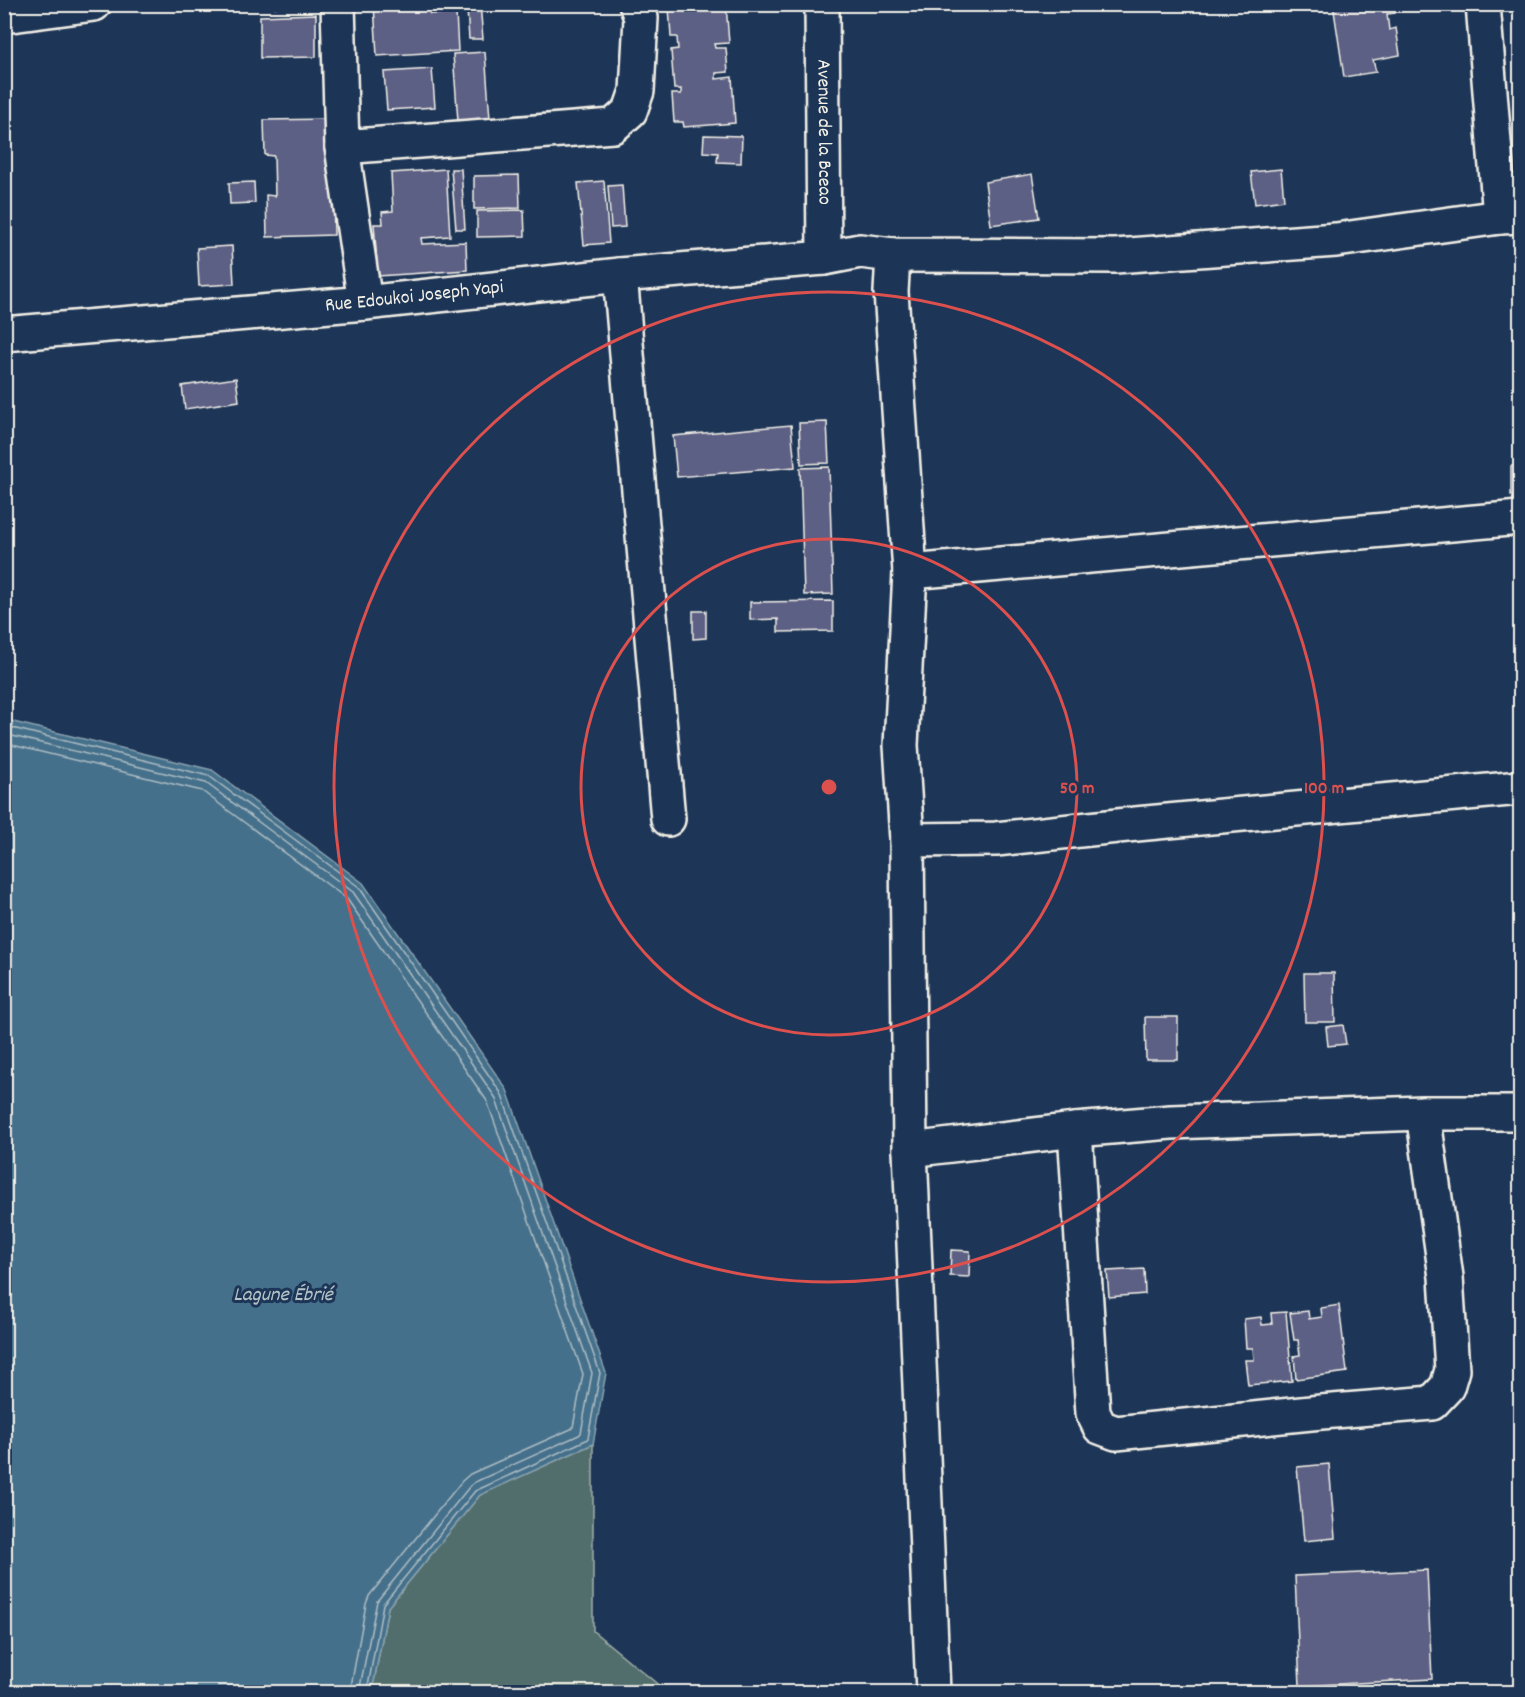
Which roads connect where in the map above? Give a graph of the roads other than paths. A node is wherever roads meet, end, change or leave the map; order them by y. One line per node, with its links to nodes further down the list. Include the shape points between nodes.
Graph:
1 (94, 4): 6 (street)
2 (338, 4): 7 (street)
3 (636, 4): 7 (street, via 641,18 637,91 630,111 613,126)
4 (822, 4): 10 (street, Avenue de la Bceao)
5 (1483, 4): 8 (street)
6 (4, 16)
7 (342, 147): 12 (street)
8 (1510, 216): 9 (street, Rue Edoukoi Joseph Yapi, via 1336,240 1115,256)
9 (893, 255): 10 (street, Rue Edoukoi Joseph Yapi, via 860,251); 15 (street, via 891,292)
10 (824, 258): 11 (street, Rue Edoukoi Joseph Yapi)
11 (620, 274): 12 (street, Rue Edoukoi Joseph Yapi); 17 (street)
12 (365, 303): 13 (street, Rue Edoukoi Joseph Yapi)
13 (4, 334)
14 (1521, 518): 15 (street)
15 (910, 572): 18 (street, via 901,745)
16 (1521, 788): 18 (street, via 996,839)
17 (668, 819)
18 (907, 840): 22 (street)
19 (1423, 1113): 20 (street); 21 (street, via 1171,1122); 21 (street, via 1446,1277 1452,1370 1447,1387 1432,1403 1116,1433 1100,1427 1093,1413)
20 (1521, 1113)
21 (1075, 1130): 22 (street)
22 (910, 1150): 23 (street)
23 (933, 1692)

